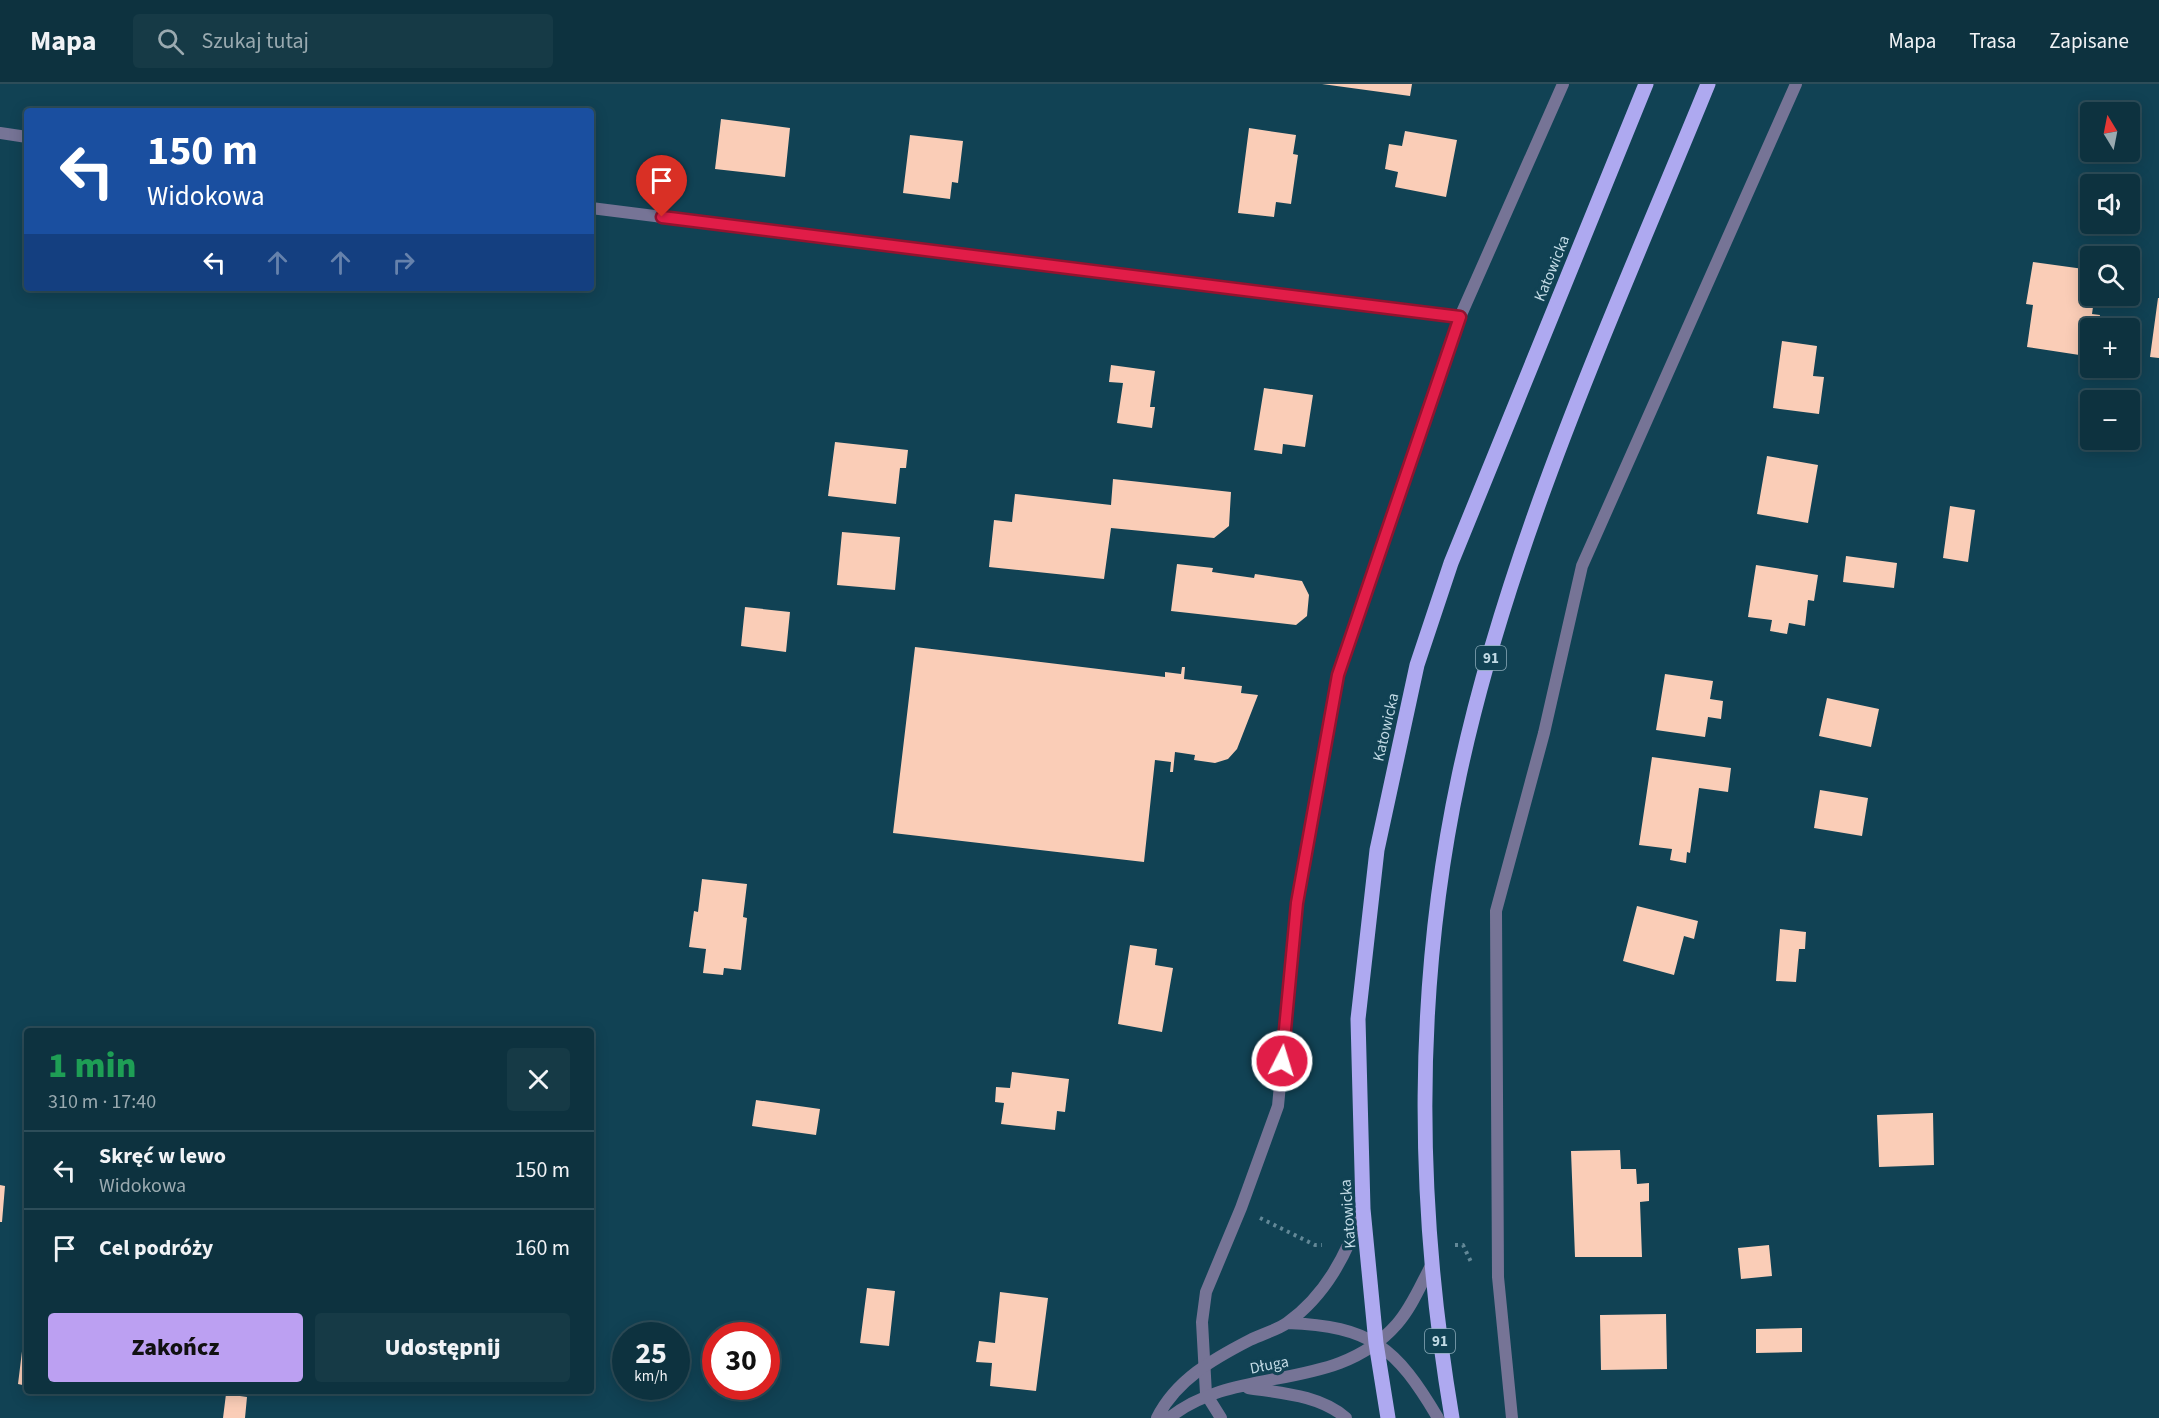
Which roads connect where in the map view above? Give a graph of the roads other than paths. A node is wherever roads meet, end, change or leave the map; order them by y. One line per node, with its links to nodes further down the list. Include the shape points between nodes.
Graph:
1 (1563, 84): 8 (street)
2 (1646, 84): 9 (main road, Katowicka, via 1451,563 1417,666 1377,850 1358,1019)
3 (1708, 84): 10 (main road, 91, via 1559,451 1516,570 1459,775 1426,997 1425,1137)
4 (1796, 84): 23 (street, via 1582,566 1544,733 1496,911 1498,1277)
5 (0, 134): 6 (street)
6 (24, 137)
7 (594, 208): 8 (street)
8 (1460, 317): 13 (street, via 1338,675 1297,903 1278,1106 1206,1292 1202,1323)
9 (1363, 1209): 11 (street, Długa, via 1350,1245 1326,1285); 12 (main road, Katowicka)
10 (1432, 1264): 12 (street, Długa, via 1398,1323); 22 (main road, 91)
11 (1287, 1323): 12 (street, Długa, via 1339,1327); 13 (street, Długa)
12 (1376, 1343): 14 (street, Długa, via 1335,1366); 20 (main road, Katowicka); 21 (street, Długa, via 1407,1369)
13 (1204, 1366): 15 (street); 16 (street, Długa, via 1182,1383 1164,1403)
14 (1241, 1386): 15 (street, Długa); 19 (street, via 1311,1399)
15 (1206, 1394): 17 (street, Długa); 18 (street)
16 (1157, 1418)
17 (1169, 1418)
18 (1221, 1418)
19 (1346, 1418)
20 (1388, 1418)
21 (1438, 1418)
22 (1452, 1418)
23 (1512, 1418)

